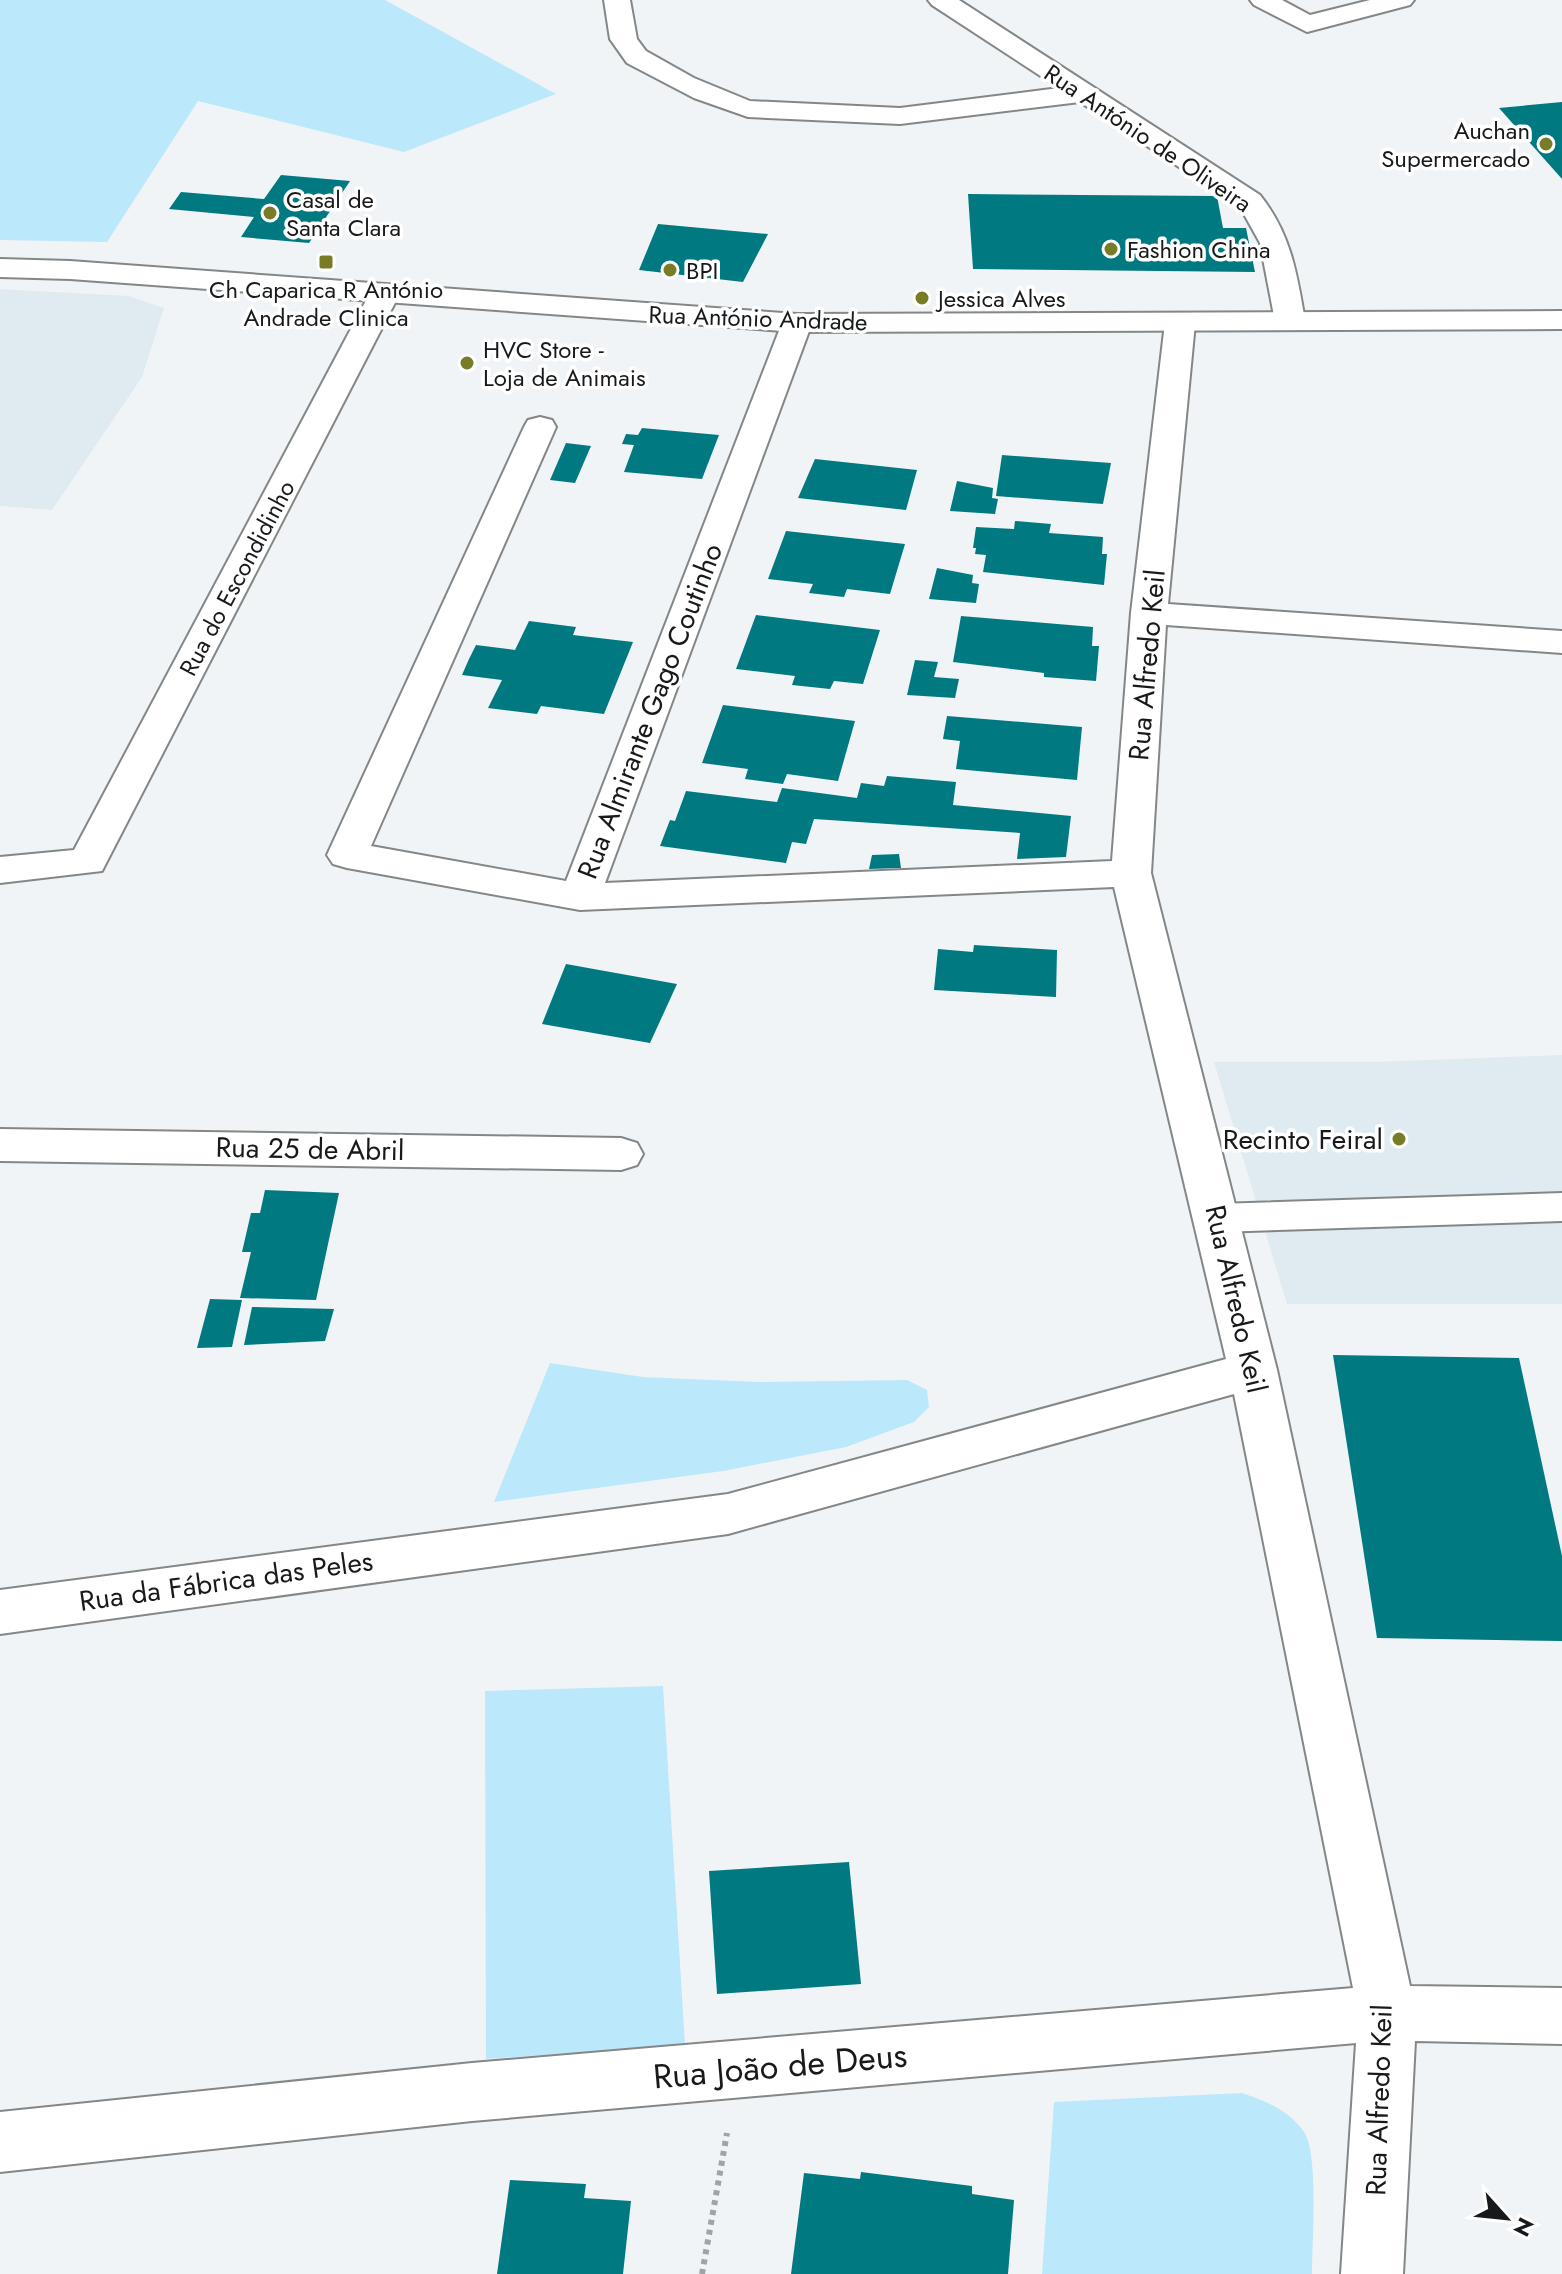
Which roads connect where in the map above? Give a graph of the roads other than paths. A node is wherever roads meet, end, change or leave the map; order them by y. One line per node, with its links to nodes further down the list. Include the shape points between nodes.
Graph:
1 (617, 0): 5 (street, via 624,40 635,56 748,109 900,116)
2 (941, 0): 5 (street, Rua António de Oliveira)
3 (1263, 0): 4 (street, via 1307,24)
4 (1401, 0)
5 (1080, 94): 11 (street, Rua António de Oliveira, via 1250,201 1275,236)
6 (0, 268): 7 (street, Rua António Andrade)
7 (385, 293): 12 (street, Rua António Andrade); 17 (street, Rua do Escondidinho, via 88,862)
8 (1562, 312): 9 (street, Rua António Andrade)
9 (1518, 319): 10 (street, Rua António Andrade); 11 (street, Rua António Andrade)
10 (1562, 320)
11 (1290, 321): 13 (street, Rua António Andrade)
12 (797, 323): 13 (street, Rua António Andrade); 19 (street, Rua Almirante Gago Coutinho)
13 (1180, 323): 15 (street, Rua Alfredo Keil)
14 (540, 427): 19 (street, via 347,855)
15 (1149, 613): 16 (street); 18 (street, Rua Alfredo Keil)
16 (1562, 642)
17 (0, 870)
18 (1131, 873): 19 (street, Rua Almirante Gago Coutinho); 23 (street, Rua Alfredo Keil)
19 (580, 897)
20 (0, 1145): 21 (street, Rua 25 de Abril)
21 (621, 1154)
22 (1562, 1207): 23 (lane)
23 (1218, 1218): 24 (street, Rua Alfredo Keil)
24 (1253, 1370): 25 (street, Rua da Fábrica das Peles, via 728,1514); 26 (street, Rua Alfredo Keil)
25 (0, 1612)
26 (1387, 2013): 27 (street, Rua João de Deus); 28 (street, Rua João de Deus, via 472,2092); 29 (street, Rua Alfredo Keil)
27 (1562, 2016)
28 (0, 2142)
29 (1372, 2274)

